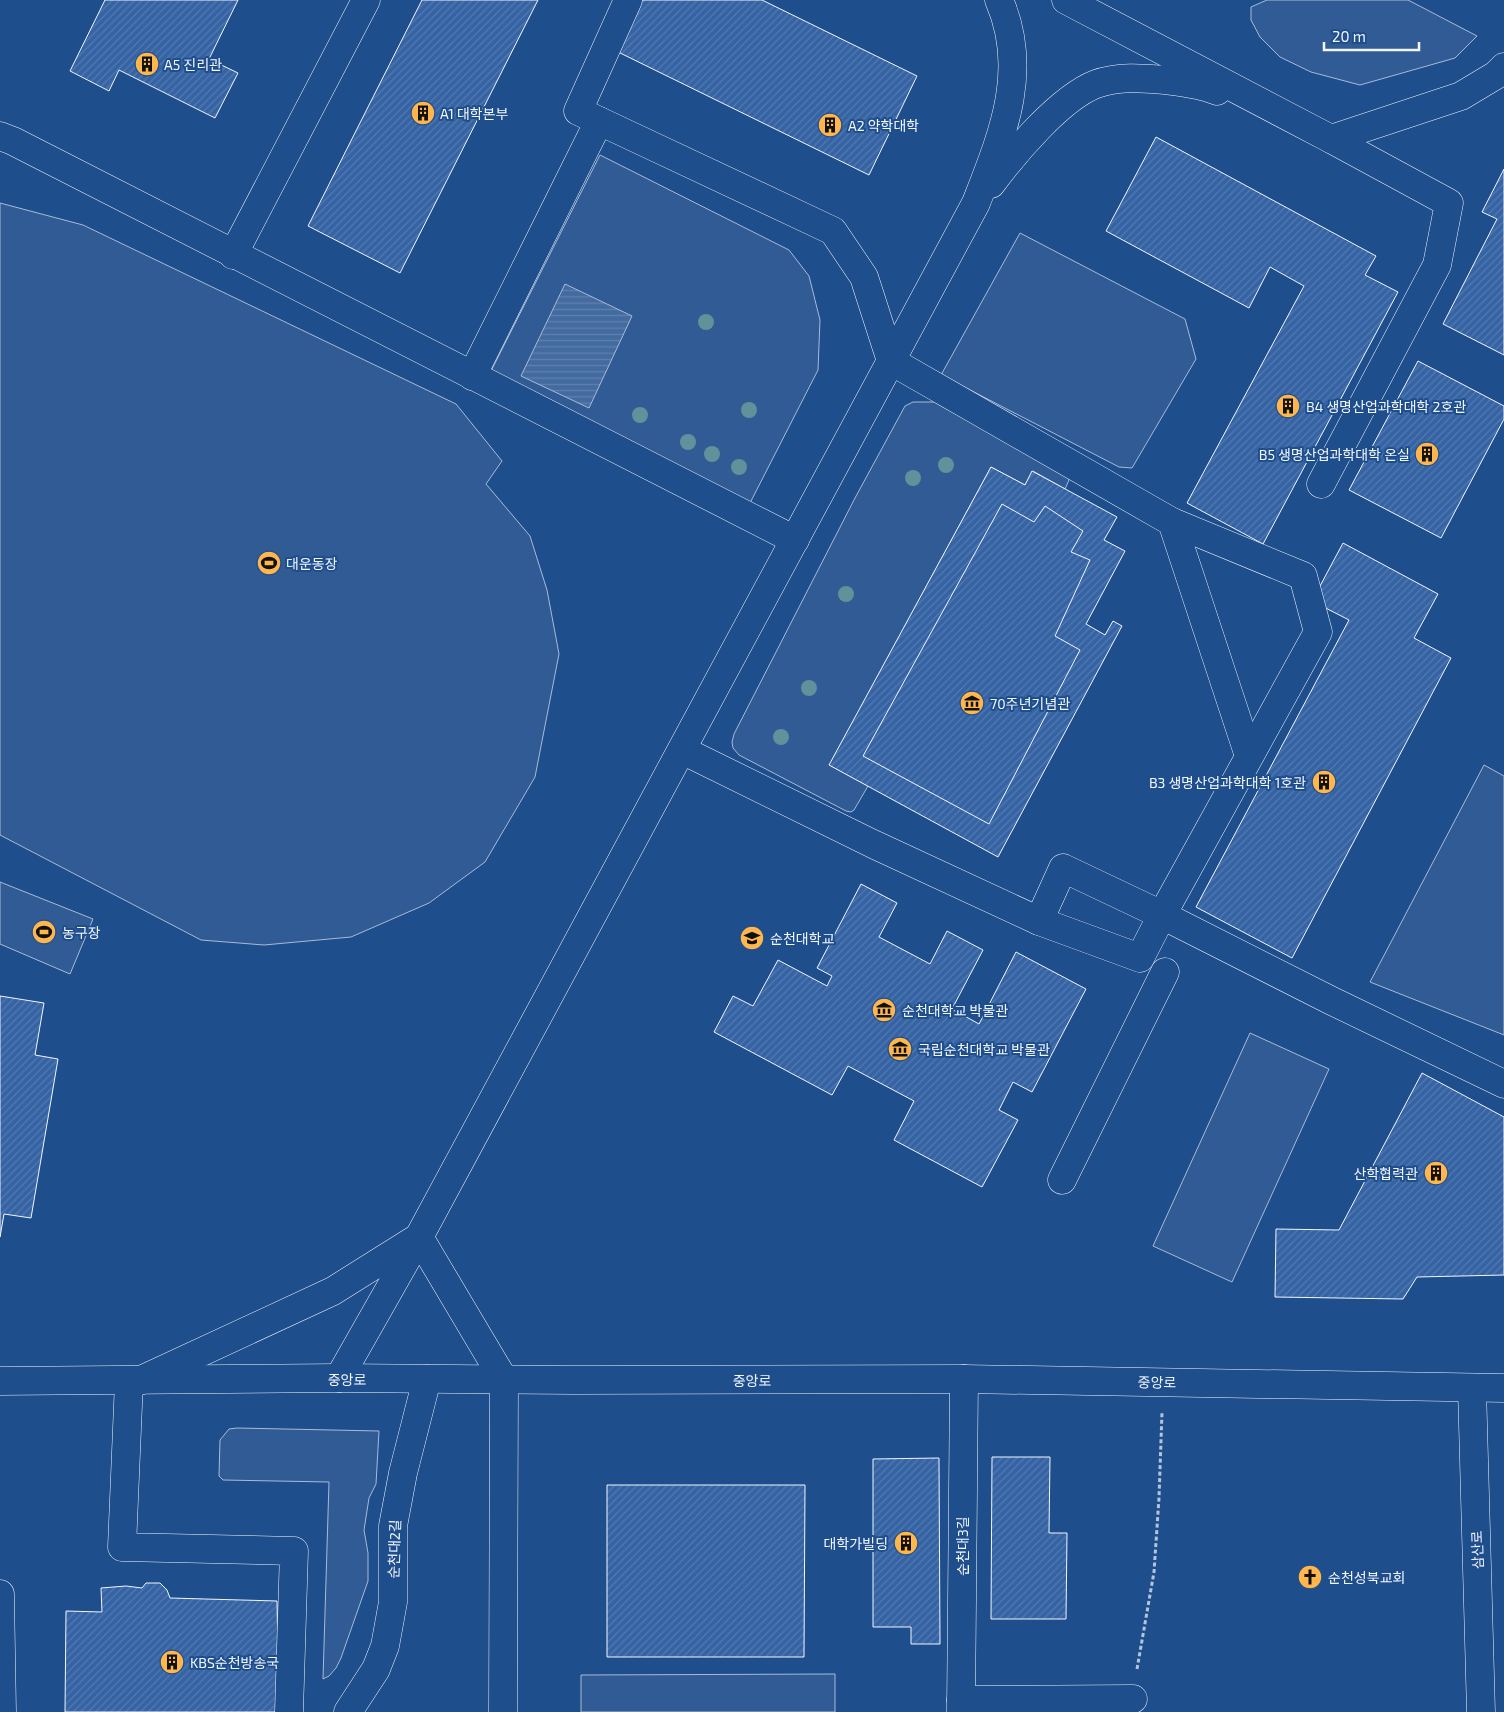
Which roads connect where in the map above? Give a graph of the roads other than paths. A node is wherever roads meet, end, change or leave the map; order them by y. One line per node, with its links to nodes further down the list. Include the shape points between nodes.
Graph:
1 (366, 0): 11 (street)
2 (628, 0): 7 (street, via 578,111)
3 (999, 0): 10 (street, via 1010,28 1014,56 1011,98)
4 (1066, 0): 6 (street)
5 (1504, 67): 9 (street, via 1461,96)
6 (1289, 118): 9 (street); 10 (street, via 1191,84 1138,78 1095,84 1062,106 1033,134)
7 (599, 121): 12 (street, via 833,231 864,277); 13 (street)
8 (0, 136): 11 (street)
9 (1331, 139): 14 (street, via 1449,203 1437,264)
10 (976, 203): 12 (street)
11 (233, 255): 13 (street)
12 (891, 361): 15 (street); 16 (street)
13 (472, 376): 16 (street)
14 (1321, 484)
15 (1172, 522): 18 (street); 18 (street, via 1303,576 1318,632)
16 (795, 540): 17 (street)
17 (682, 750): 20 (street); 24 (street)
18 (1249, 756): 19 (street)
19 (1162, 915): 20 (street, via 1140,958); 20 (street, via 1063,868); 22 (street)
20 (1039, 921)
21 (1165, 972): 23 (street)
22 (1504, 1084)
23 (1062, 1180)
24 (419, 1237): 25 (street); 28 (street); 30 (street, via 333,1291)
25 (339, 1378): 26 (street, 중앙로); 30 (street, 중앙로)
26 (427, 1379): 28 (street, 중앙로); 38 (street, 순천대2길, via 393,1526 393,1602 385,1646 376,1669)
27 (964, 1379): 28 (street, 중앙로); 31 (street, 중앙로); 36 (street, 순천대3길)
28 (504, 1380): 39 (street)
29 (0, 1381): 30 (street, 중앙로)
30 (134, 1381): 37 (street, via 122,1547 294,1551)
31 (1472, 1388): 32 (street, 중앙로); 40 (street, 삼산로)
32 (1504, 1388)
33 (0, 1594): 35 (street)
34 (1133, 1699): 36 (street)
35 (2, 1703)
36 (961, 1706)
37 (289, 1712)
38 (348, 1712)
39 (503, 1712)
40 (1481, 1712)

